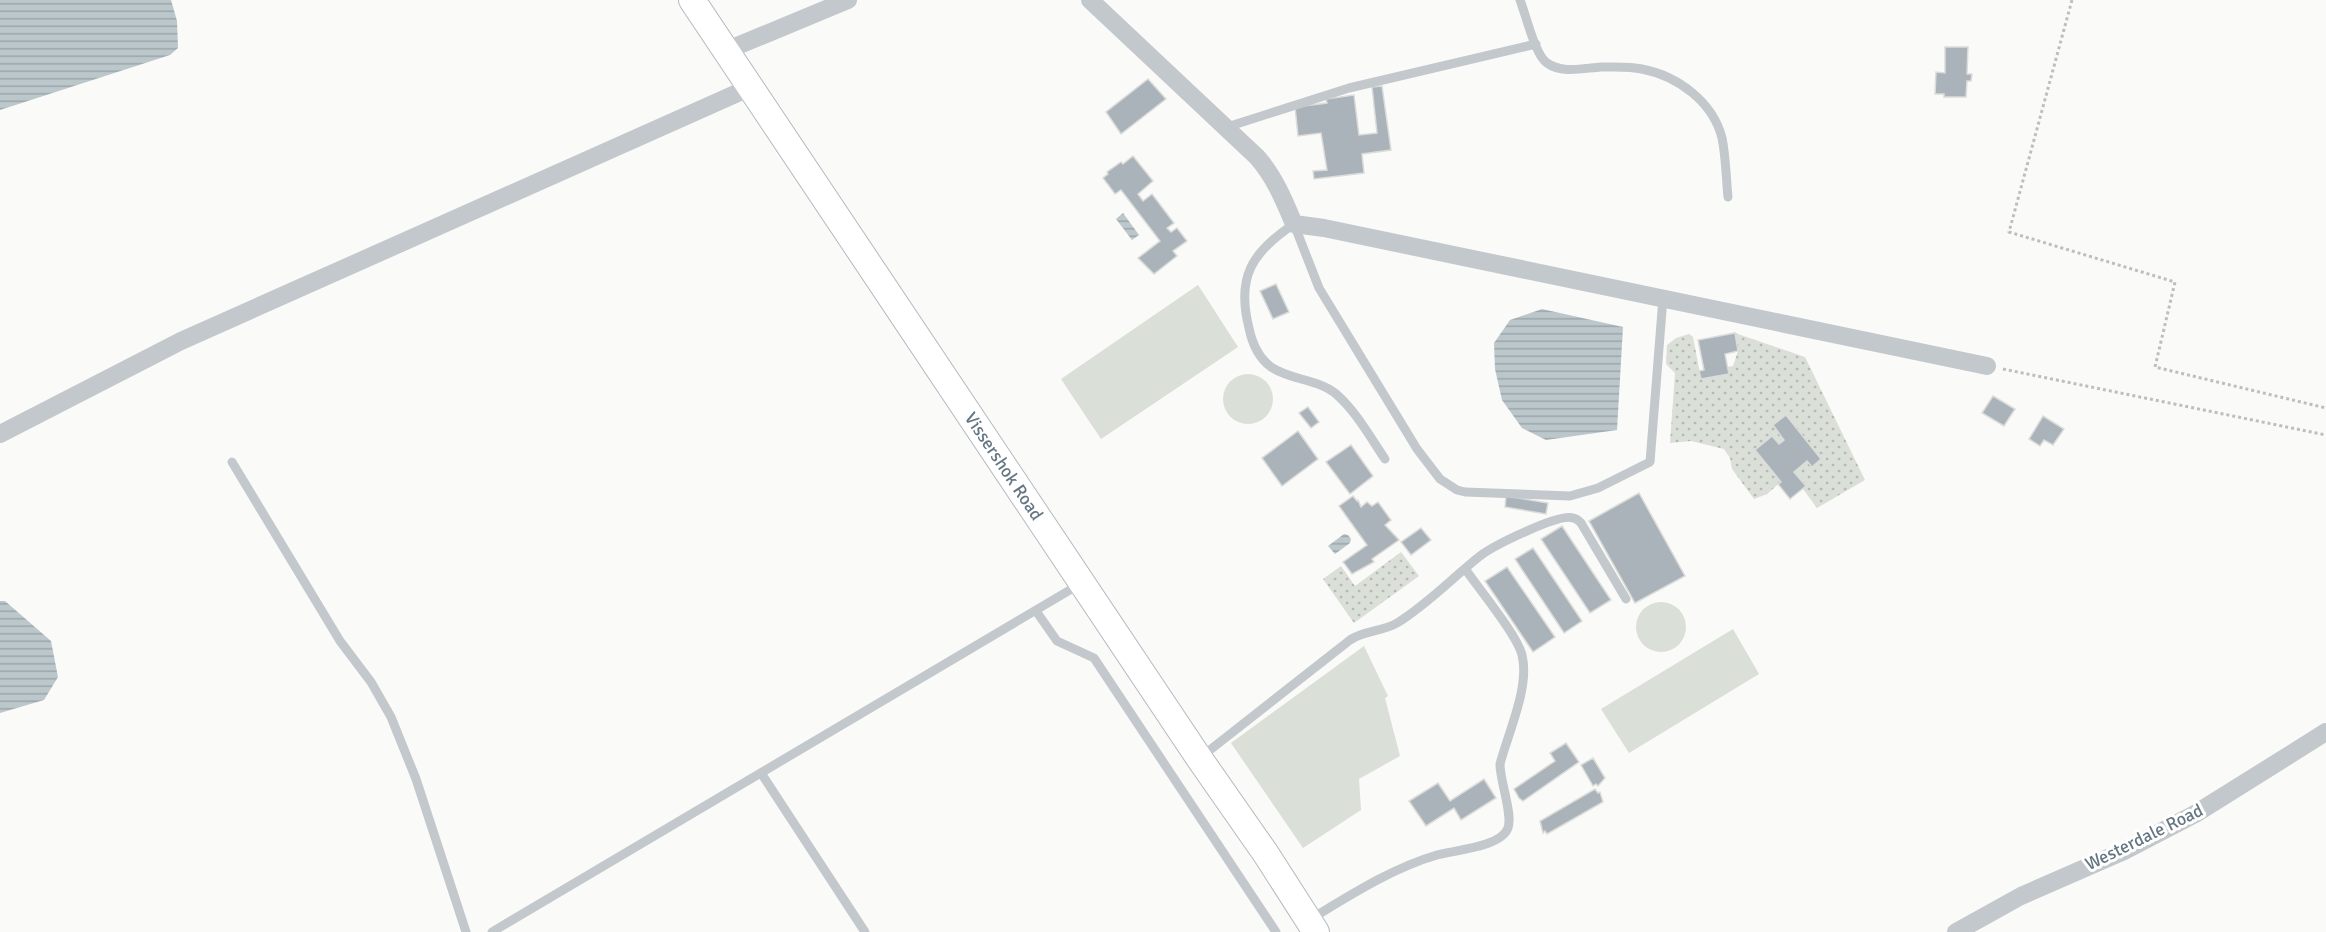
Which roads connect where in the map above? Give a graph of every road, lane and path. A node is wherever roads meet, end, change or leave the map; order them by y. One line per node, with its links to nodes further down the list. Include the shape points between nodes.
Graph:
1 (692, 0): 7 (main road, Vissershok Road)
2 (848, 0): 7 (street)
3 (1090, 0): 9 (street)
4 (1520, 0): 6 (lane)
5 (2072, 0): 14 (path, via 2009,232 2175,282 2155,367)
6 (1536, 44): 9 (lane, via 1348,88); 10 (lane, via 1542,59 1554,66 1642,68 1690,90 1715,119 1722,139)
7 (725, 51): 8 (main road, Vissershok Road)
8 (751, 87): 15 (street, via 181,341); 20 (main road, Vissershok Road)
9 (1227, 127): 11 (street, via 1268,169)
10 (1728, 197)
11 (1294, 224): 12 (street); 12 (lane, via 1319,288 1417,449 1440,478 1465,492 1570,496 1598,488 1650,462); 17 (lane, via 1263,247 1250,269 1244,304 1253,341 1271,367 1332,391 1346,404)
12 (1663, 298): 13 (street)
13 (1987, 366): 16 (path)
14 (2326, 408)
15 (0, 434)
16 (2326, 435)
17 (1385, 459)
18 (232, 462): 27 (lane, via 340,641 391,717 416,779)
19 (1466, 570): 21 (lane, via 1500,543 1558,519 1574,518 1581,523); 24 (lane, via 1398,623 1350,640); 26 (lane, via 1522,657 1522,684 1500,764 1510,819 1508,828 1491,842 1400,870)
20 (1082, 583): 22 (lane); 24 (main road, Vissershok Road)
21 (1626, 598)
22 (1036, 611): 25 (lane); 30 (lane, via 1057,641 1094,658)
23 (2326, 732): 31 (street, Westerdale Road, via 2195,814 2124,851 2021,896)
24 (1199, 758): 26 (main road, Vissershok Road)
25 (761, 773): 28 (lane); 29 (lane)
26 (1312, 926)
27 (466, 932)
28 (492, 932)
29 (865, 932)
30 (1276, 932)
31 (1956, 932)

